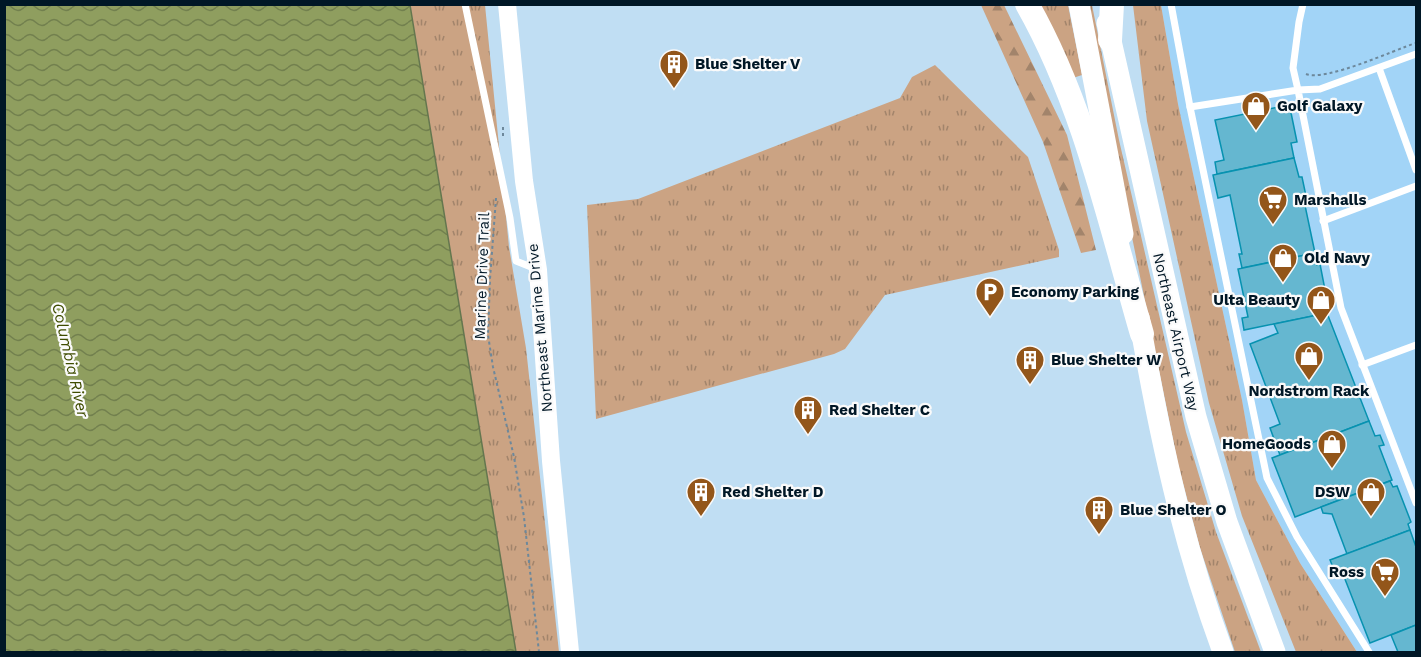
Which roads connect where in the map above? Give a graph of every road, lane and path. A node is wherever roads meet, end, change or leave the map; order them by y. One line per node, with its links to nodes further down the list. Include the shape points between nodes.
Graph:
1 (465, 4): 17 (lane)
2 (507, 4): 21 (main road, Northeast Marine Drive, via 524,181)
3 (1027, 4): 22 (highway, via 1080,123)
4 (1079, 4): 22 (main road, Northeast Airport Way)
5 (1103, 4): 9 (main road, Northeast Airport Way)
6 (1112, 4): 9 (highway)
7 (1171, 4): 15 (lane)
8 (1303, 4): 14 (lane, via 1293,68)
9 (1110, 40): 29 (main road, Northeast Airport Way, via 1196,417 1227,522)
10 (1416, 43): 13 (path, via 1333,73)
11 (1416, 54): 12 (lane)
12 (1379, 68): 14 (lane, via 1320,89); 18 (lane)
13 (1306, 74)
14 (1298, 90): 15 (lane); 20 (lane)
15 (1190, 107): 30 (lane, via 1268,478 1297,537)
16 (503, 122): 17 (path, Marine Drive Trail)
17 (500, 166): 21 (lane, via 516,261); 26 (path, Marine Drive Trail, via 488,335 524,517)
18 (1416, 170)
19 (1416, 186): 20 (lane)
20 (1323, 221): 24 (lane, via 1336,291)
21 (538, 270): 27 (main road, Northeast Marine Drive)
22 (1142, 334): 28 (main road, Northeast Airport Way, via 1175,501)
23 (1416, 345): 24 (lane)
24 (1362, 365): 25 (lane)
25 (1416, 504)
26 (539, 652)
27 (570, 652)
28 (1223, 652)
29 (1275, 652)
30 (1368, 652)

